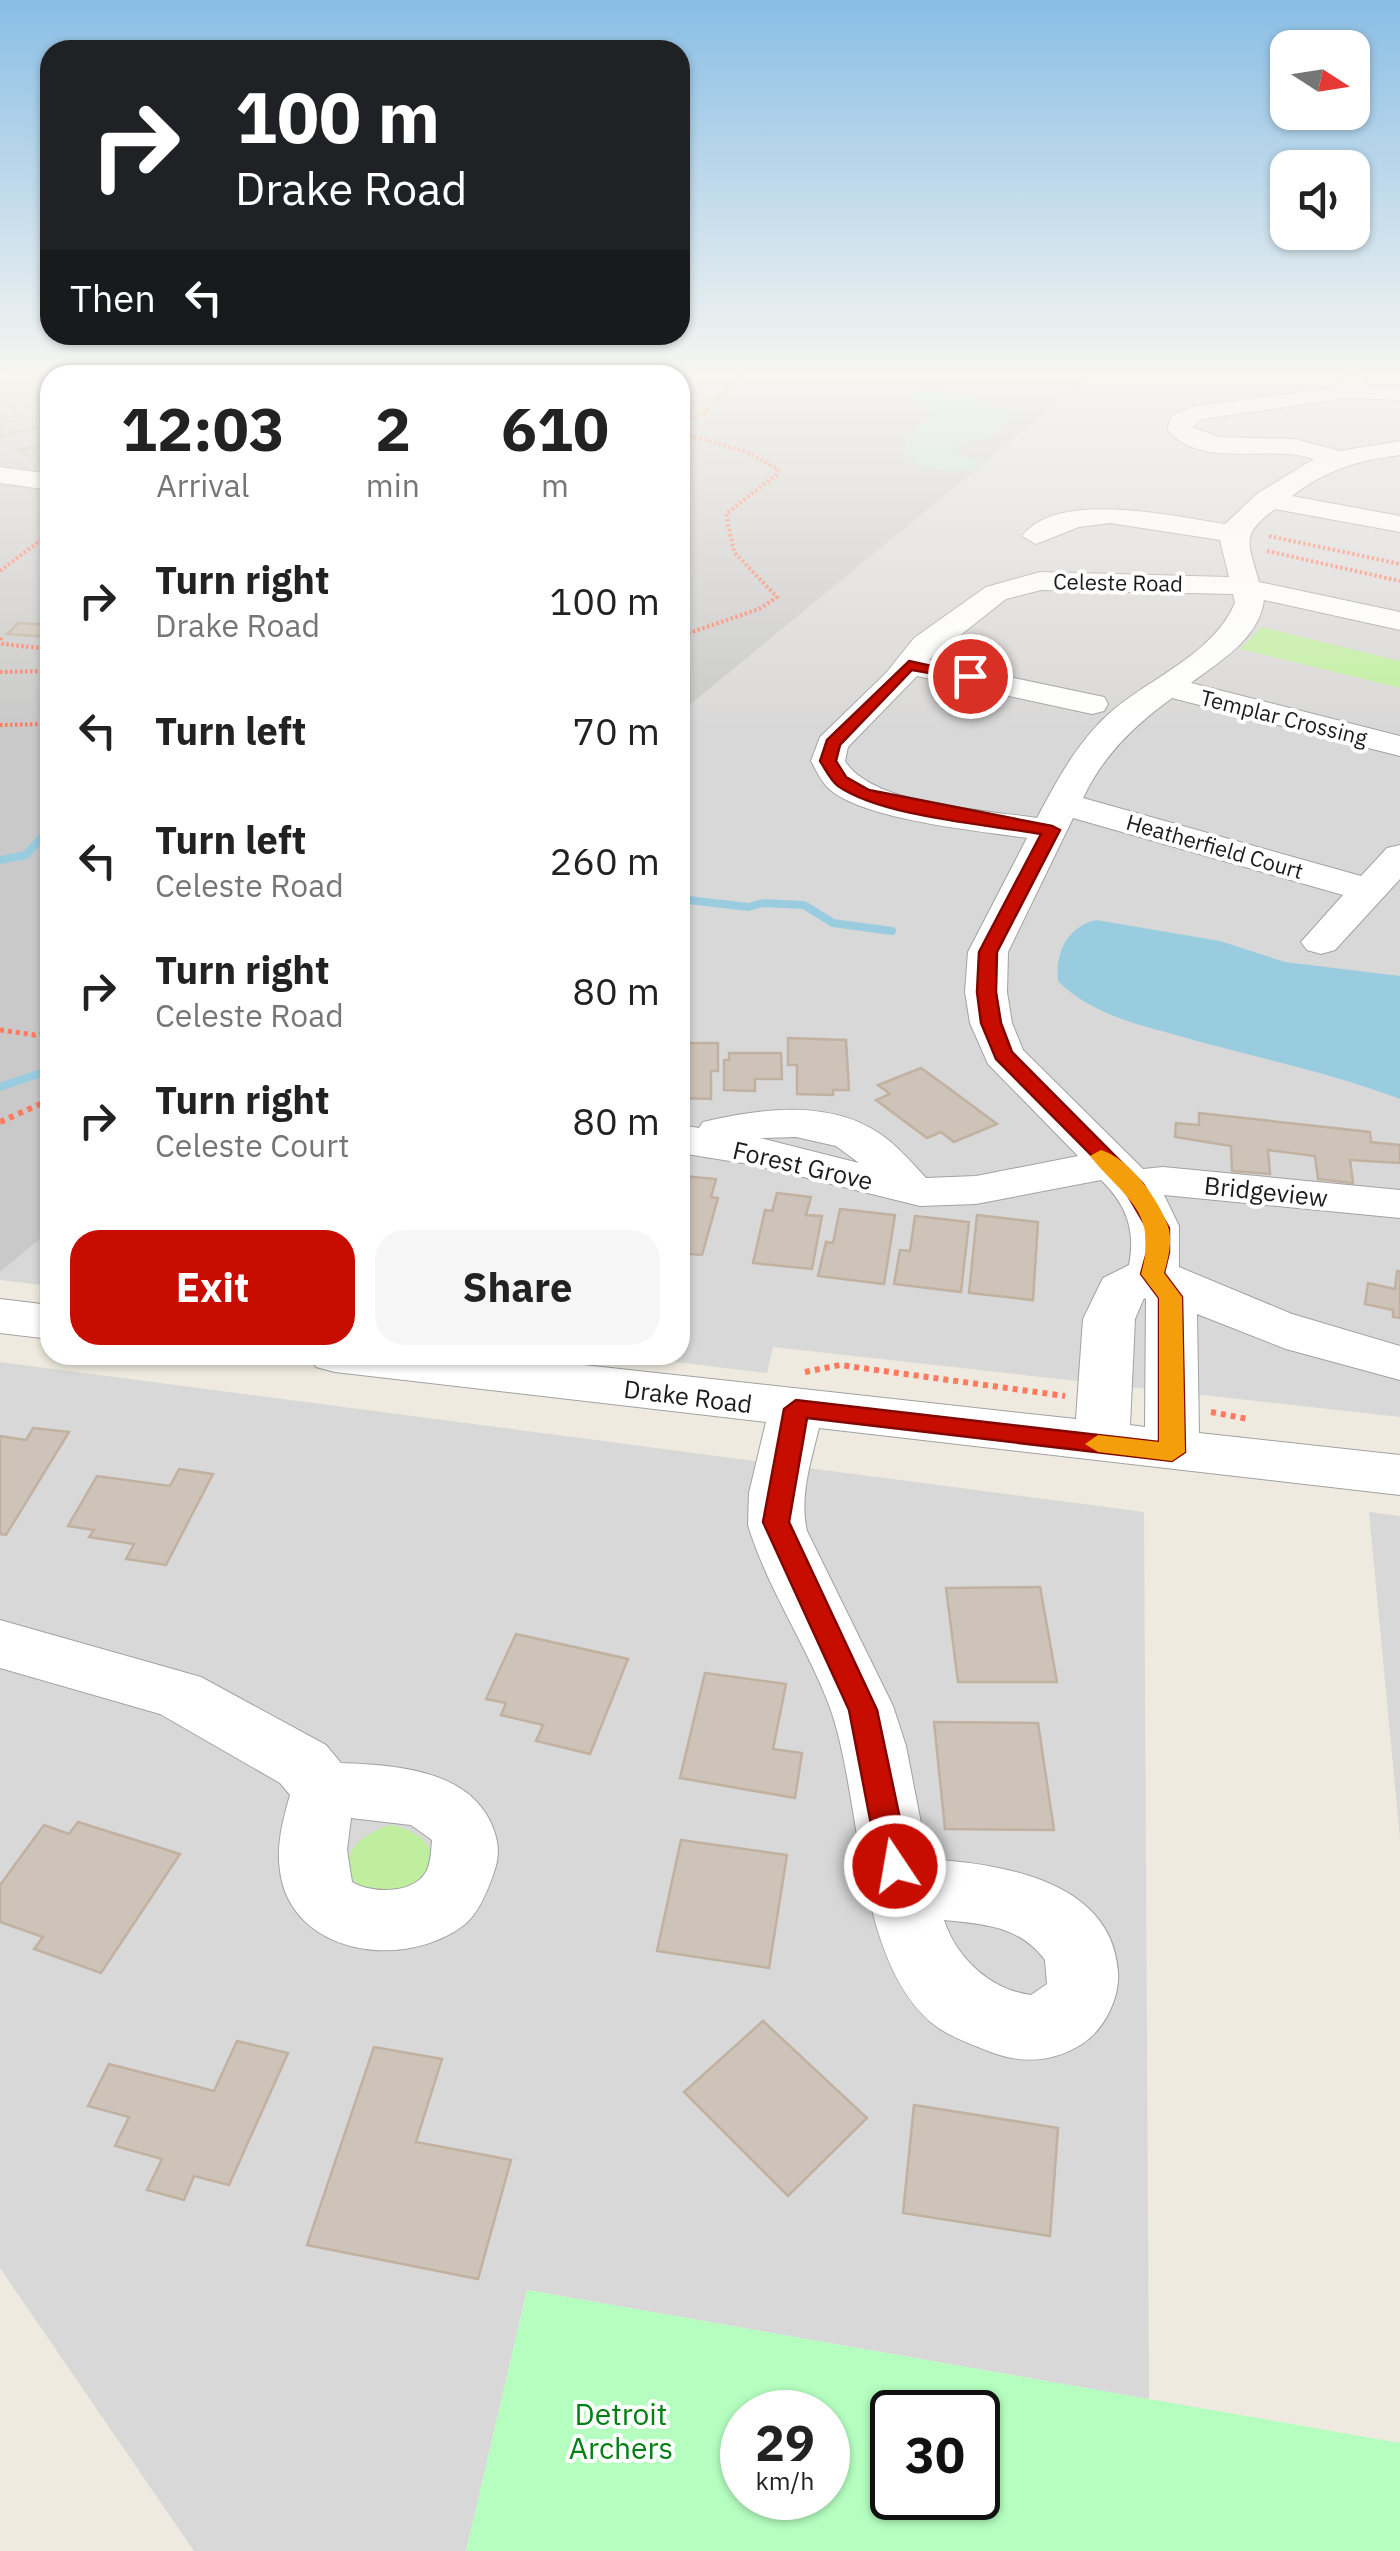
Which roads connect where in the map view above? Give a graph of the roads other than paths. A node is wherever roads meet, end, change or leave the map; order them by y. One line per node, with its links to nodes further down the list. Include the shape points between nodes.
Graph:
1 (1278, 491): 3 (street)
2 (1335, 491): 4 (street)
3 (1267, 498): 5 (street); 7 (street, via 1239,523)
4 (1322, 502)
5 (1400, 524)
6 (1036, 536): 7 (street, via 1073,520 1129,516)
7 (1250, 539): 8 (street)
8 (1246, 588): 9 (street, Celeste Road); 10 (street, Celeste Road, via 1018,584 954,621); 11 (street, via 1250,603 1228,640)
9 (1400, 621)
10 (909, 666): 12 (street); 14 (street, Celeste Road, via 832,744 828,761 840,780 898,804)
11 (1168, 687): 13 (street, Templar Crossing); 14 (street, via 1100,743)
12 (1092, 704)
13 (1400, 746)
14 (1056, 818): 16 (street, Heatherfield Court, via 1086,809); 19 (street, via 988,952 991,1023 1003,1054)
15 (1400, 856): 16 (street)
16 (1368, 890): 17 (street)
17 (1321, 942)
18 (690, 1140): 19 (street, Forest Grove, via 920,1192)
19 (1120, 1174): 20 (street, Bridgeview); 21 (street, via 1158,1228)
20 (1400, 1204)
21 (1152, 1274): 24 (street, via 1322,1345); 27 (street, via 1121,1289 1110,1320); 28 (street, via 1171,1297)
22 (0, 1316): 23 (street)
23 (40, 1321)
24 (1400, 1363)
25 (420, 1365): 26 (street, Drake Road)
26 (796, 1409): 27 (street, Drake Road); 32 (street, via 776,1522 863,1710)
27 (1102, 1444): 28 (street, Drake Road)
28 (1172, 1452): 29 (street, Drake Road)
29 (1400, 1475)
30 (0, 1644): 31 (street, via 178,1695 303,1764)
31 (324, 1790)
32 (900, 1886)

